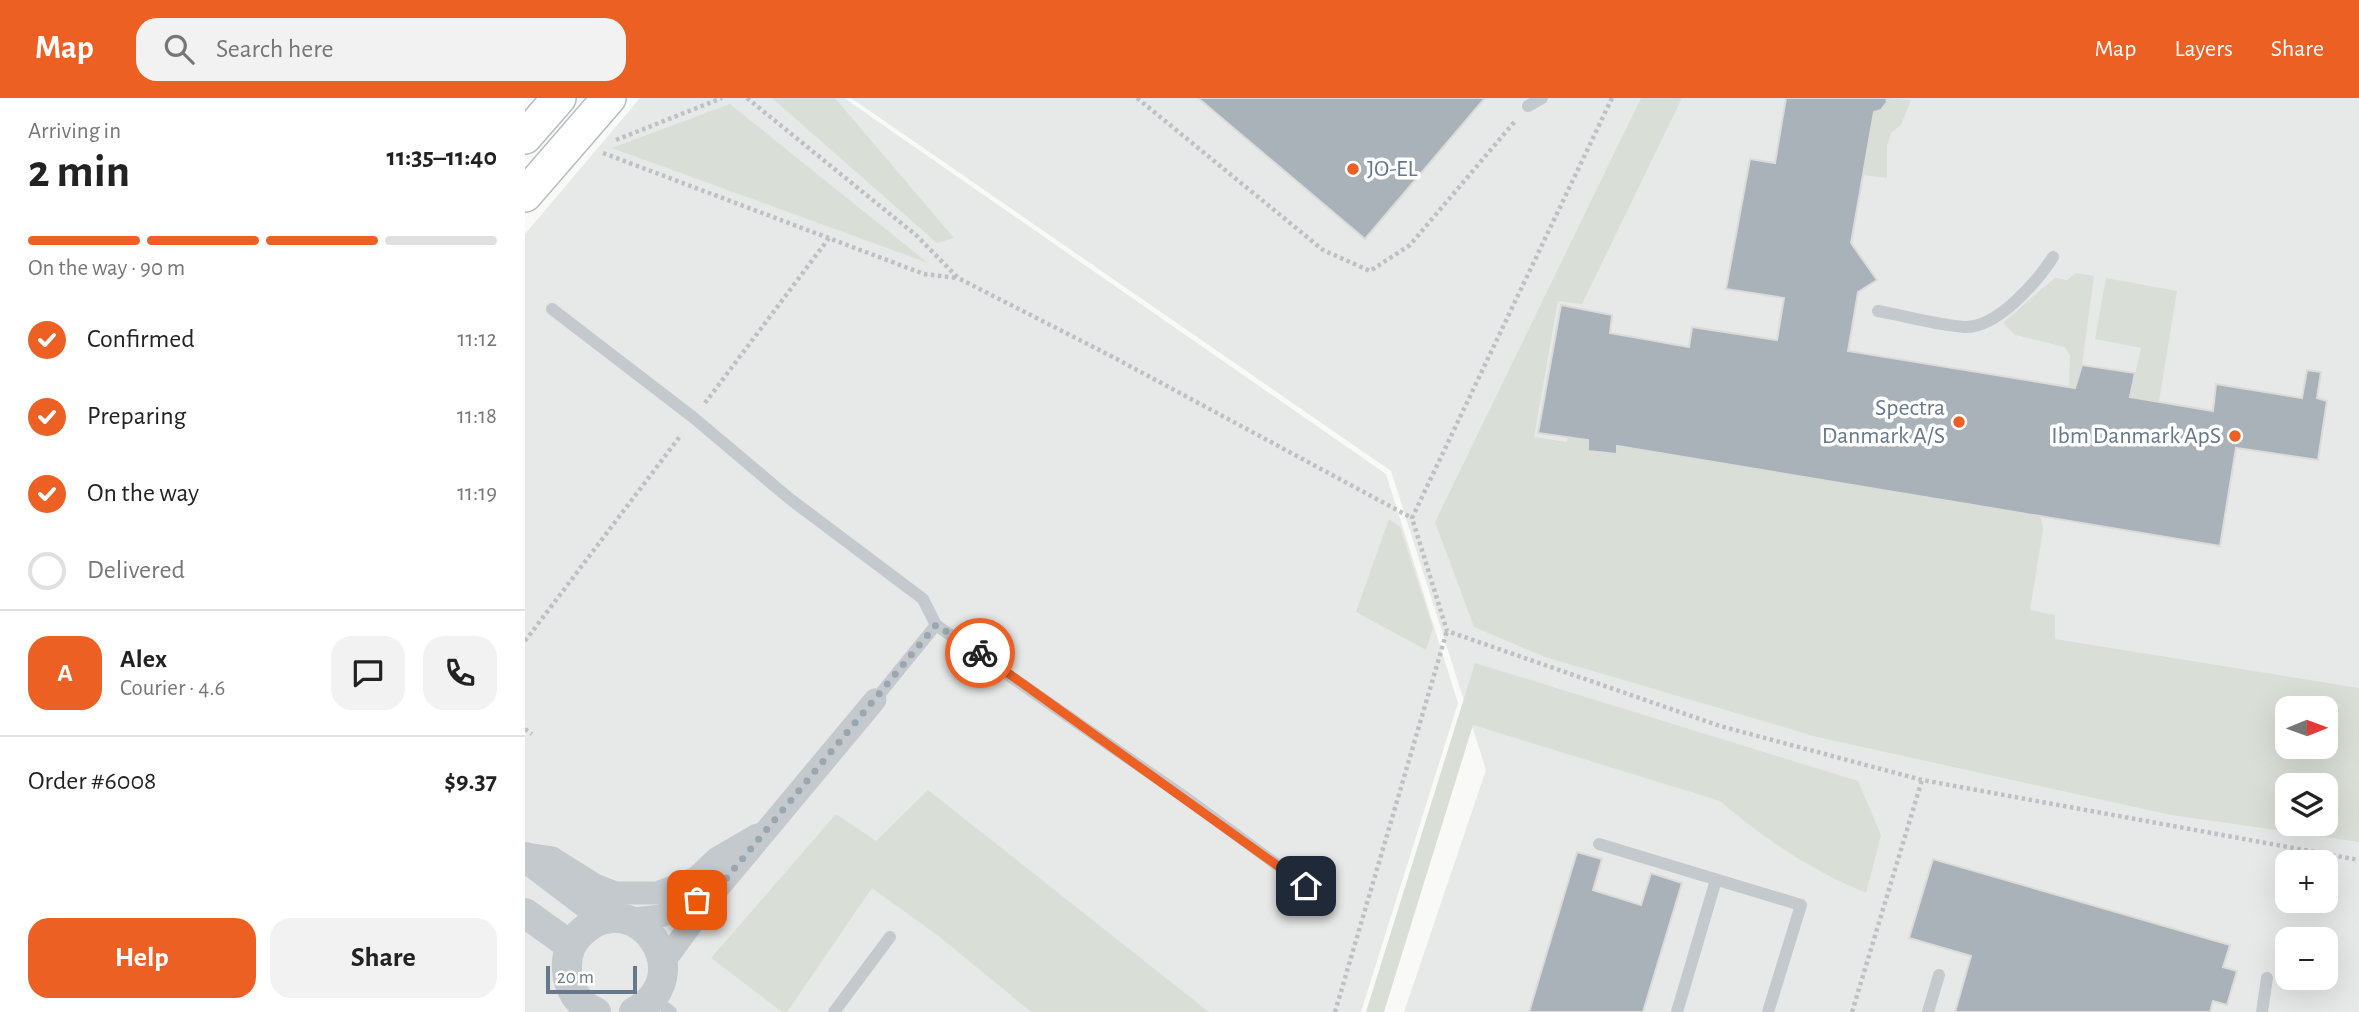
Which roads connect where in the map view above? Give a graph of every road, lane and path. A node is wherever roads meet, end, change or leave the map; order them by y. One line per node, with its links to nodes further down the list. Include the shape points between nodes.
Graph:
1 (559, 98): 9 (main road)
2 (608, 98): 12 (main road)
3 (722, 98): 10 (path)
4 (747, 98): 15 (path, via 917,236)
5 (1137, 98): 8 (path, via 1323,250 1370,271 1410,245)
6 (1542, 98): 8 (lane)
7 (1612, 98): 19 (path)
8 (1528, 106)
9 (525, 136)
10 (611, 142)
11 (605, 147): 13 (path, via 599,152)
12 (525, 195)
13 (829, 239): 15 (path, via 924,274); 18 (path)
14 (2053, 257): 17 (lane, via 2016,301 1967,327)
15 (958, 278): 19 (path)
16 (552, 309): 18 (lane)
17 (1878, 312)
18 (694, 418): 20 (lane, via 790,499 923,599); 22 (path)
19 (1412, 518): 21 (path)
20 (936, 625): 23 (lane); 32 (lane)
21 (1447, 631): 26 (path, via 1720,726); 44 (path)
22 (525, 641)
23 (875, 700): 27 (street)
24 (525, 729): 25 (path)
25 (532, 734)
26 (1923, 780): 30 (path); 47 (path)
27 (766, 831): 29 (street, via 727,851 696,878 657,893 615,893 552,858); 33 (street)
28 (1599, 844): 31 (lane)
29 (525, 856): 35 (street)
30 (2359, 860)
31 (1716, 880): 45 (lane); 46 (lane, via 1801,905)
32 (1306, 886)
33 (715, 892): 35 (street, via 661,916); 38 (street)
34 (525, 913): 37 (street)
35 (616, 919): 37 (street, via 592,924); 38 (street, via 640,925 651,935)
36 (890, 937): 43 (lane)
37 (571, 946): 42 (street, via 567,977)
38 (663, 963): 41 (street)
39 (1939, 975): 48 (lane)
40 (2267, 978): 49 (lane)
41 (652, 1007)
42 (586, 1009)
43 (834, 1012)
44 (1335, 1012)
45 (1677, 1012)
46 (1768, 1012)
47 (1851, 1012)
48 (1928, 1012)
49 (2262, 1012)

